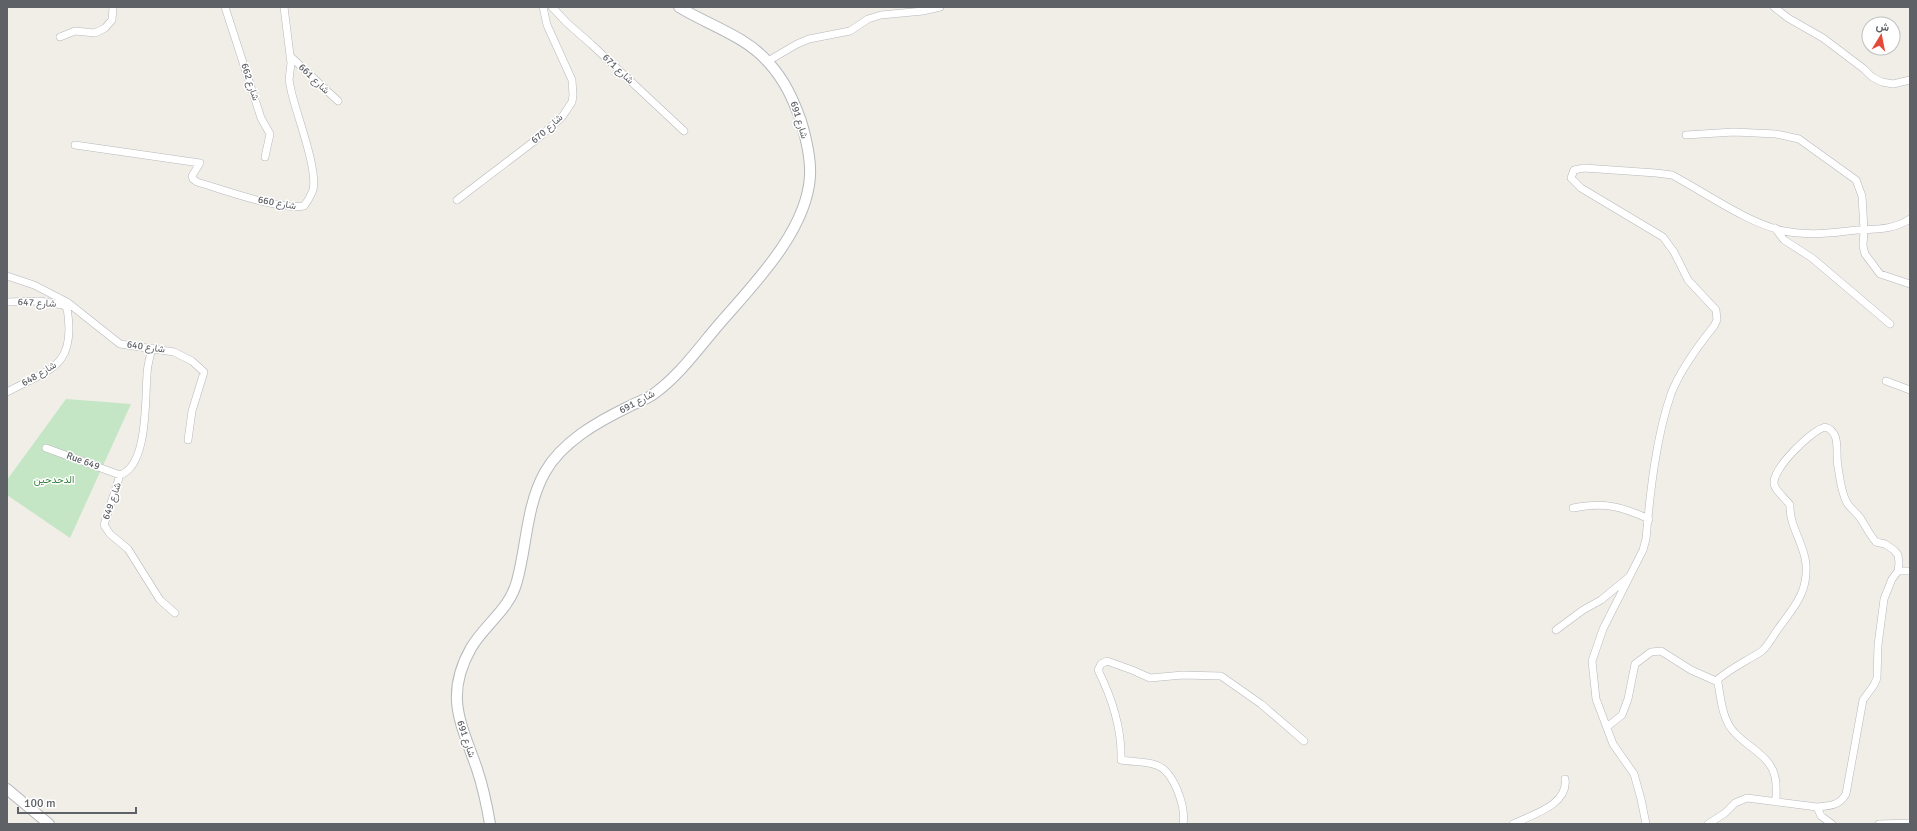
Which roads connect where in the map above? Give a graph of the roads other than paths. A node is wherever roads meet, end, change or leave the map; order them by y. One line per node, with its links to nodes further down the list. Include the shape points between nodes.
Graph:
1 (113, 7): 9 (street, via 112,20 105,28 95,33 75,31)
2 (225, 7): 17 (street, شارع 662, via 261,118 270,134)
3 (284, 7): 10 (street, شارع 660)
4 (543, 7): 18 (street, شارع 670, via 547,25 572,80 572,102 562,117)
5 (552, 7): 14 (street, شارع 671)
6 (679, 7): 11 (main road, شارع 691, via 736,37 755,49)
7 (940, 7): 11 (street, via 868,19 850,32 809,39 797,44)
8 (1774, 7): 12 (street, via 1823,38 1864,68 1872,77 1893,84)
9 (60, 37)
10 (290, 56): 13 (street, شارع 661); 16 (street, شارع 660, via 289,80 312,173 313,189 304,206 292,207 258,200 197,182 192,176 200,164)
11 (768, 62): 50 (main road, شارع 691, via 794,100 808,150 810,175 803,210 792,233 776,255 678,373 654,395 594,425 572,441 561,450 545,473 532,506 517,582 504,607 471,648 458,677 458,717 478,773)
12 (1910, 80)
13 (338, 101)
14 (684, 131)
15 (1686, 135): 21 (street, via 1734,132 1776,134 1799,140 1856,180 1862,196)
16 (75, 145)
17 (265, 157)
18 (457, 200)
19 (1910, 219): 21 (street, via 1890,228)
20 (1775, 228): 21 (street, via 1819,234); 26 (street, via 1784,240 1822,266); 35 (street, via 1672,175 1584,168 1574,170 1572,174 1571,178 1581,188 1663,237 1688,280 1716,310 1717,320 1714,326 1672,392 1656,462)
21 (1864, 230): 23 (street, via 1865,254 1880,274)
22 (7, 276): 25 (street, شارع 640, via 34,284)
23 (1910, 284)
24 (7, 302): 25 (street, شارع 647)
25 (65, 303): 27 (street, شارع 640, via 120,344); 30 (street, شارع 648, via 68,308 70,335 64,357 44,374)
26 (1890, 324)
27 (152, 348): 31 (street, شارع 640, via 182,355 204,373 192,411); 33 (street, شارع 649, via 147,368 141,444 131,468 127,473)
28 (1886, 381): 29 (street)
29 (1910, 390)
30 (7, 392)
31 (188, 440)
32 (46, 448): 33 (street, Rue 649)
33 (120, 475): 39 (street, شارع 649, via 106,516 105,528 128,549 160,600)
34 (1573, 508): 35 (street, via 1595,505 1621,507)
35 (1649, 519): 38 (street, via 1643,550)
36 (1898, 571): 37 (street); 41 (street, via 1898,555 1885,544 1876,542 1847,503 1840,482 1835,434 1829,428 1820,429 1791,453 1774,482 1776,489 1790,505 1796,534 1804,550 1806,578 1801,597 1763,650); 47 (street, via 1884,599 1877,678 1863,700 1846,794 1843,800 1834,805)
37 (1910, 571)
38 (1631, 576): 40 (street); 42 (street, via 1603,629 1592,661 1594,693)
39 (175, 612)
40 (1556, 630)
41 (1716, 681): 42 (street, via 1691,670 1661,651 1650,652 1635,664 1622,715); 46 (street, via 1724,714 1733,732 1771,767 1775,777)
42 (1607, 727): 53 (street, via 1613,744 1634,774)
43 (1304, 741): 51 (street, via 1260,704 1221,676 1183,675 1150,678 1107,661 1101,664 1098,670 1109,690 1122,743 1121,760 1156,765 1168,774 1181,797)
44 (1565, 780): 52 (street, via 1562,794 1553,804)
45 (7, 789): 49 (main road)
46 (1776, 802): 47 (street); 54 (street, via 1747,798 1735,803)
47 (1817, 807): 55 (street, via 1821,816)
48 (1910, 823): 56 (street)
49 (49, 824)
50 (490, 824)
51 (1184, 824)
52 (1513, 824)
53 (1646, 824)
54 (1708, 824)
55 (1832, 824)
56 (1879, 824)

